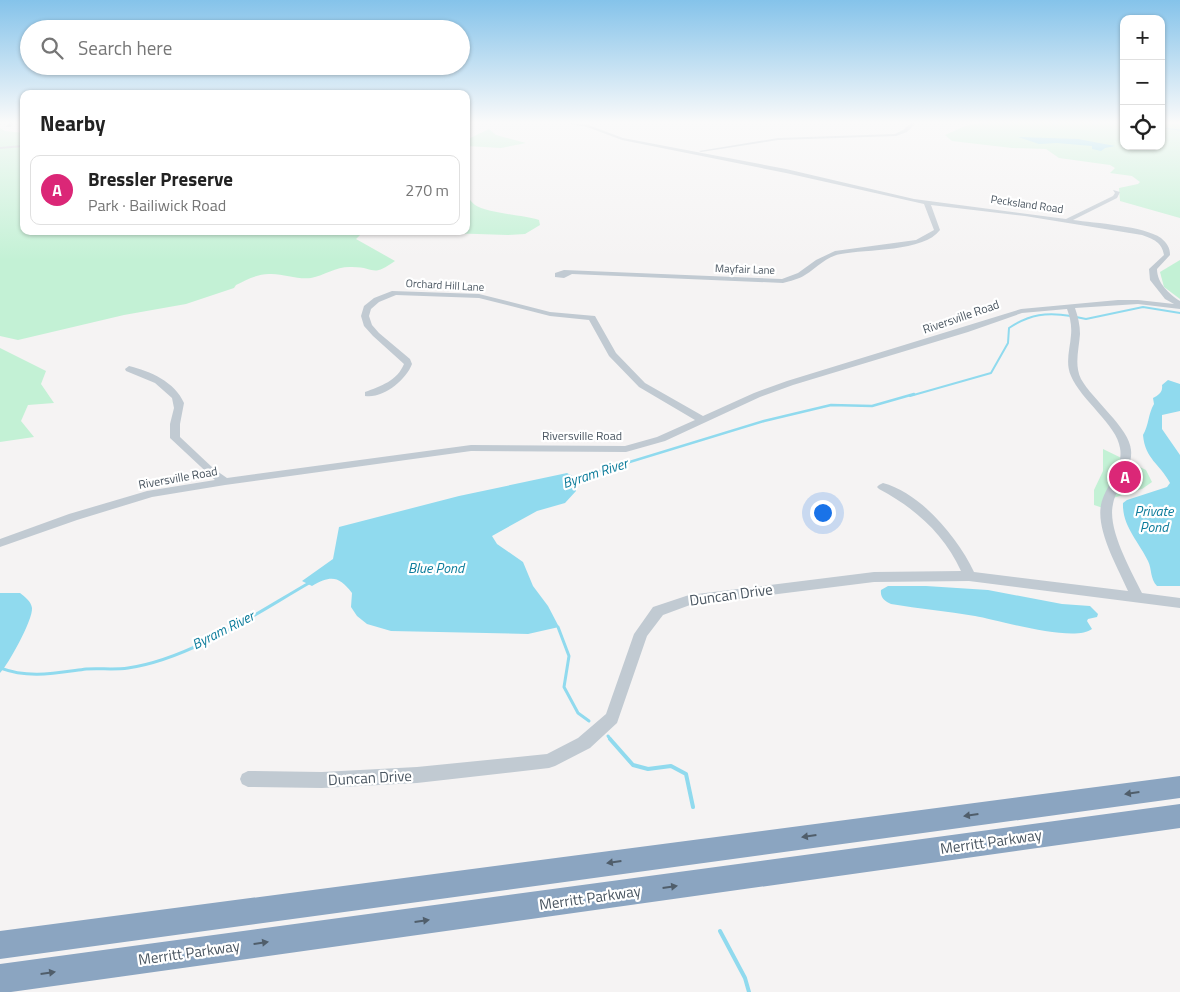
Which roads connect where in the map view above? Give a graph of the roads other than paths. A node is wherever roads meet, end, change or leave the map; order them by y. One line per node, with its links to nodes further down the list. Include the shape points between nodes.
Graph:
1 (765, 167): 3 (street, Pecksland Road)
2 (1115, 191): 4 (street, via 1118,193 1115,197)
3 (927, 203): 4 (street, Pecksland Road); 5 (street, Mayfair Lane, via 936,230 934,234 917,242 837,252 818,261 802,275 783,281)
4 (1066, 221): 6 (street, Pecksland Road, via 1137,232 1162,242 1168,255 1153,269 1152,275)
5 (569, 273)
6 (1168, 301): 7 (street, Riversville Road); 8 (street, Riversville Road, via 1128,302)
7 (1180, 306)
8 (1072, 313): 11 (street, Riversville Road, via 1029,310 1005,315 790,383); 16 (street, via 1076,337 1072,366 1076,379 1086,396 1122,436 1126,450 1106,506 1109,530)
9 (129, 368): 12 (street, via 140,370 175,394 180,410 175,438)
10 (368, 394): 11 (street, Orchard Hill Lane, via 402,377 408,364 368,328 365,312 372,303 385,296 409,293 479,296 550,314 592,318 612,354 642,385)
11 (701, 419): 12 (street, Riversville Road, via 661,439 626,449 471,448)
12 (225, 482): 14 (street, Riversville Road, via 151,494 110,505)
13 (883, 487): 15 (street, via 918,508 944,533 962,556)
14 (1, 543)
15 (969, 576): 16 (street, Duncan Drive); 18 (street, Duncan Drive, via 874,577 816,583 689,600 658,611 641,634 612,718 584,743 549,761 416,775 322,780)
16 (1137, 597): 17 (street, Duncan Drive)
17 (1180, 603)
18 (248, 779)
19 (1180, 787): 21 (highway, one-way to 21)
20 (1180, 816): 22 (highway, Merritt Parkway, one-way to 20)
21 (0, 945)
22 (0, 979)

